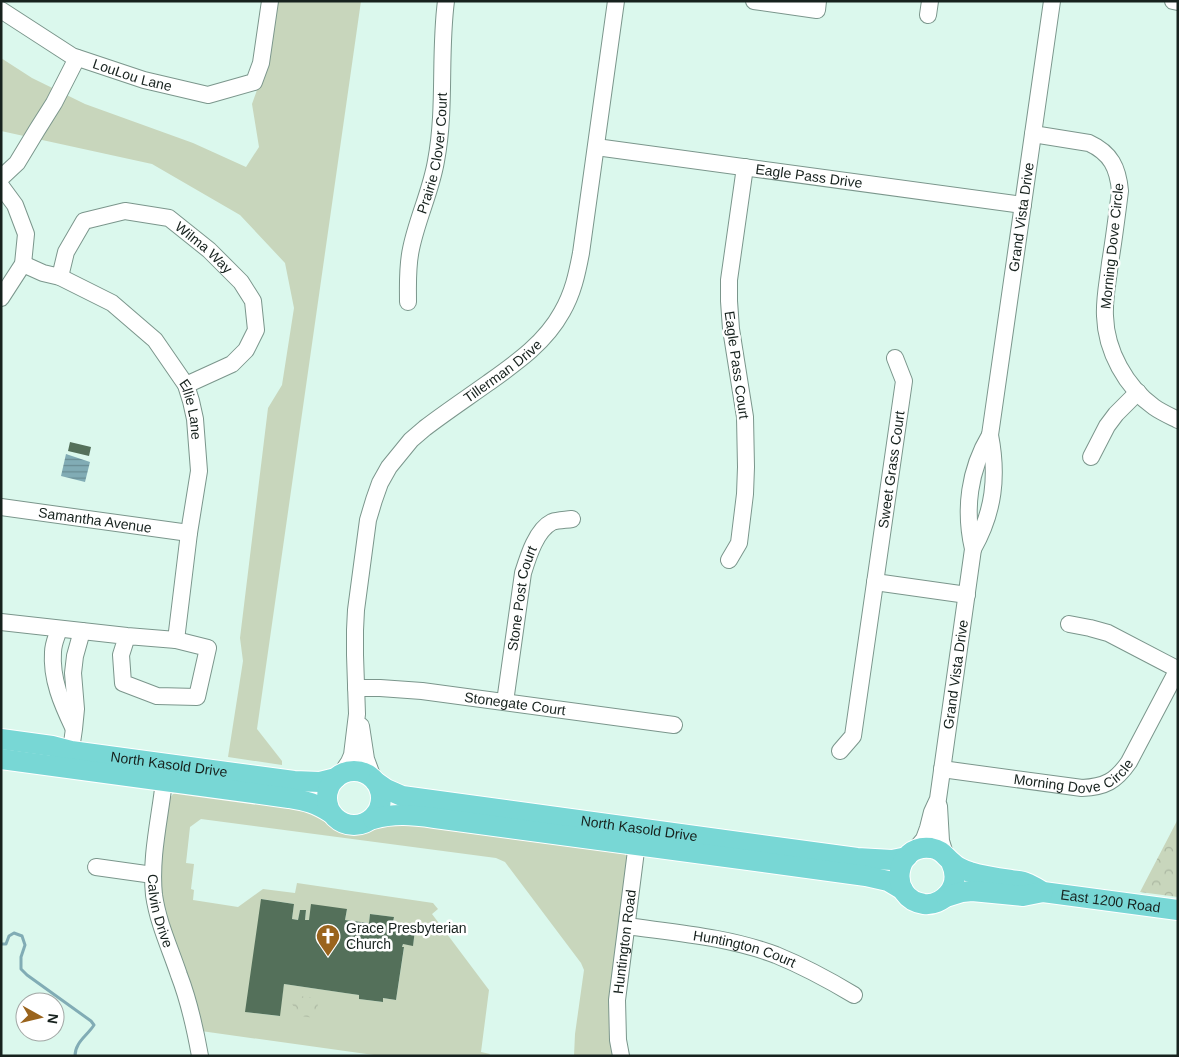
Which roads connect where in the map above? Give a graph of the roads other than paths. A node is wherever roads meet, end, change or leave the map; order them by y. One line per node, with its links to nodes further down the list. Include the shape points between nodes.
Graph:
1 (270, 1): 10 (street, LouLou Lane, via 261,63 254,82 208,96)
2 (446, 1): 20 (street, Prairie Clover Court, via 440,136 430,186 411,248 407,274)
3 (616, 1): 12 (street, Tillerman Drive)
4 (754, 1): 8 (street)
5 (1052, 1): 11 (street, Grand Vista Drive)
6 (1174, 1): 7 (street)
7 (1178, 2)
8 (818, 6)
9 (1, 10): 10 (street, LouLou Lane)
10 (77, 58): 14 (street, via 54,104 17,163)
11 (1033, 134): 16 (street, Grand Vista Drive); 23 (street, Morning Dove Circle, via 1089,143 1107,154 1114,164 1120,191 1104,316 1117,364)
12 (596, 147): 13 (street, Eagle Pass Drive); 41 (street, Tillerman Drive, via 577,275 562,313 523,358 411,440 380,483 368,520 356,610)
13 (745, 167): 16 (street, Eagle Pass Drive); 31 (street, Eagle Pass Court, via 729,301 730,329 745,417 746,476 739,543)
14 (1, 178)
15 (1, 186): 17 (street, via 15,205 26,234)
16 (1023, 205): 25 (street, Grand Vista Drive)
17 (23, 264): 18 (street, Ellie Lane); 19 (street)
18 (60, 277): 22 (street, Ellie Lane, via 112,303 156,340); 22 (street, Wilma Way, via 66,252 84,221 125,211 168,218 209,250 241,282 252,302 256,330 246,350 232,364)
19 (1, 298)
20 (408, 302)
21 (895, 358): 32 (street, Sweet Grass Court, via 904,381)
22 (186, 385): 29 (street, Ellie Lane, via 195,420 199,470)
23 (1138, 392): 24 (street, Morning Dove Circle, via 1154,407); 26 (street, via 1116,414)
24 (1178, 420)
25 (990, 435): 30 (street, Grand Vista Drive, via 994,493); 30 (street, Grand Vista Drive, via 970,489)
26 (1091, 457)
27 (1, 507): 29 (street, Samantha Avenue)
28 (572, 519): 42 (street, Stone Post Court, via 553,522 544,529 528,556)
29 (189, 533): 39 (street, Ellie Lane)
30 (973, 549): 33 (street, Grand Vista Drive)
31 (729, 560)
32 (875, 582): 33 (street); 47 (street, Sweet Grass Court, via 853,736)
33 (967, 595): 51 (street, Grand Vista Drive)
34 (1, 622): 36 (street)
35 (1069, 624): 40 (street, via 1108,633)
36 (59, 629): 37 (street); 45 (street, via 53,651 54,674 62,705)
37 (82, 631): 38 (street); 45 (street, via 73,673)
38 (127, 636): 39 (street); 39 (street, via 121,655 123,683 157,696 196,697 208,648)
39 (176, 640)
40 (1178, 669): 51 (street, Morning Dove Circle, via 1123,772 1105,784 1082,788)
41 (356, 688): 42 (street, Stonegate Court, via 400,689); 43 (street, Tillerman Drive)
42 (505, 702): 44 (street, Stonegate Court)
43 (357, 714): 52 (street, Tillerman Drive, via 352,755); 53 (street, Tillerman Drive, via 366,758)
44 (674, 725)
45 (74, 729): 49 (street)
46 (1, 739): 49 (main road, North Kasold Drive, via 52,746)
47 (840, 751)
48 (1, 759): 49 (main road, North Kasold Drive)
49 (70, 760): 50 (main road, North Kasold Drive); 54 (main road, North Kasold Drive)
50 (157, 763): 52 (main road, North Kasold Drive, via 294,781 320,782); 54 (street, Calvin Drive)
51 (942, 769): 55 (street, Grand Vista Drive)
52 (339, 776): 53 (main road, via 358,771); 56 (main road, via 327,794)
53 (375, 780): 57 (main road, via 382,801); 58 (main road, North Kasold Drive, via 402,796)
54 (164, 781): 56 (main road, North Kasold Drive, via 307,801); 62 (street, Calvin Drive)
55 (938, 799): 59 (street, Grand Vista Drive, via 924,839); 60 (street, Grand Vista Drive, via 941,841)
56 (331, 813): 57 (main road, via 338,821 352,826)
57 (373, 819): 58 (main road, North Kasold Drive, via 389,815 419,816)
58 (638, 836): 59 (main road, North Kasold Drive, via 857,858 892,860); 63 (main road, North Kasold Drive, via 880,878); 67 (street, Huntington Road)
59 (910, 854): 60 (main road, via 930,848); 63 (main road, via 899,873)
60 (948, 858): 64 (main road, East 1200 Road, via 968,871 1025,882); 65 (main road, via 955,877)
61 (96, 867): 62 (street)
62 (153, 875): 69 (street, Calvin Drive, via 158,914 188,1000)
63 (903, 890): 65 (main road, via 922,904)
64 (1043, 892): 65 (main road, East 1200 Road, via 1023,896 967,891); 66 (main road, East 1200 Road)
65 (946, 897)
66 (1178, 910)
67 (627, 926): 68 (street, Huntington Court, via 743,945 812,971); 70 (street, Huntington Road, via 617,1000)
68 (854, 995)
69 (200, 1056)
70 (620, 1056)

